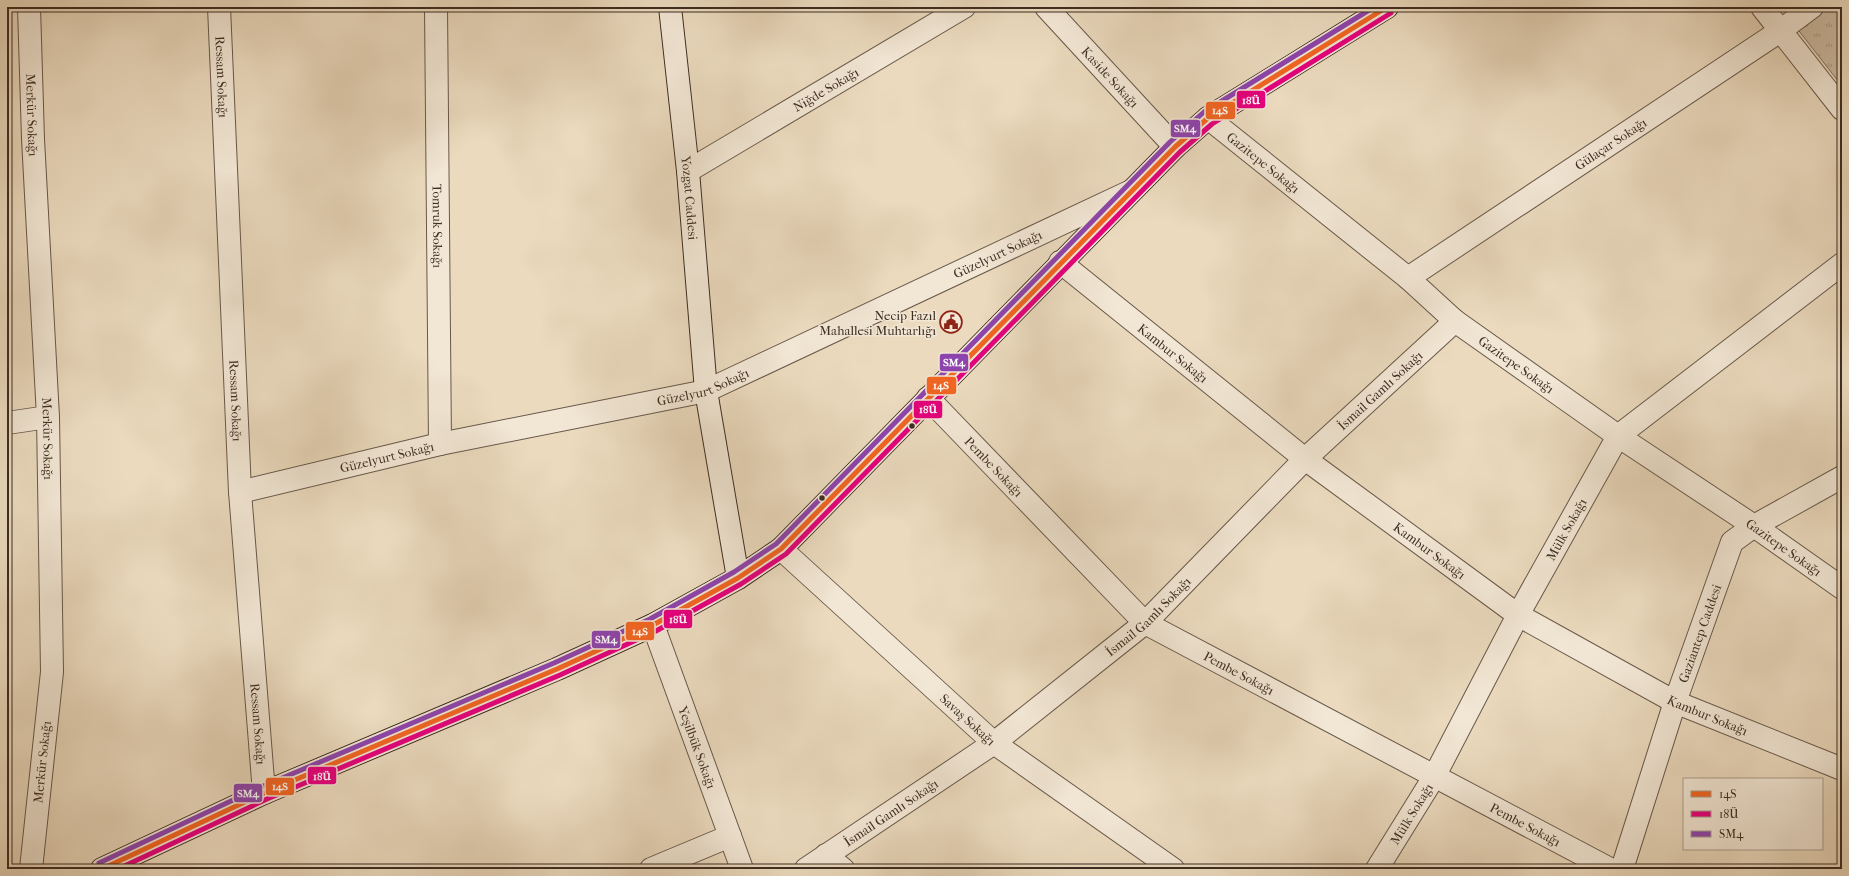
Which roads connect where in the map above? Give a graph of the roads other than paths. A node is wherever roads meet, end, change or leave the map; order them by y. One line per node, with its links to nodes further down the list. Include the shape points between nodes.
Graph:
1 (28, 7): 22 (street, Merkür Sokağı)
2 (219, 7): 28 (street, Ressam Sokağı)
3 (436, 7): 25 (street, Tomruk Sokağı)
4 (670, 7): 14 (street, Yozgat Caddesi)
5 (964, 7): 14 (street, Niğde Sokağı)
6 (1046, 7): 13 (street, Kaside Sokağı)
7 (1387, 7): 12 (street)
8 (1762, 7): 10 (street)
9 (1812, 7): 10 (street, Gülaçar Sokağı)
10 (1780, 31): 11 (street); 18 (street, Gülaçar Sokağı)
11 (1842, 109)
12 (1208, 118): 13 (street); 18 (street, Gazitepe Sokağı)
13 (1175, 147): 15 (street)
14 (688, 171): 20 (street, Yozgat Caddesi)
15 (1134, 189): 16 (street); 20 (street, Güzelyurt Sokağı)
16 (1060, 262): 21 (street); 26 (street, Kambur Sokağı)
17 (1842, 264): 24 (street, Mülk Sokağı)
18 (1408, 278): 19 (street, Gazitepe Sokağı)
19 (1454, 321): 24 (street, Gazitepe Sokağı); 26 (street, İsmail Gamlı Sokağı)
20 (706, 391): 25 (street, Güzelyurt Sokağı); 31 (street, Yozgat Caddesi)
21 (928, 398): 30 (street); 34 (street, Pembe Sokağı)
22 (48, 417): 23 (street); 43 (street, Merkür Sokağı, via 52,672)
23 (7, 423)
24 (1618, 436): 29 (street, Gazitepe Sokağı); 33 (street, Mülk Sokağı)
25 (440, 444): 28 (street, Güzelyurt Sokağı)
26 (1305, 459): 33 (street, Kambur Sokağı); 34 (street, İsmail Gamlı Sokağı)
27 (1842, 477): 29 (street, Gaziantep Caddesi)
28 (240, 492): 40 (street, Ressam Sokağı)
29 (1754, 526): 32 (street, Gazitepe Sokağı); 36 (street, Gaziantep Caddesi, via 1732,542)
30 (781, 549): 31 (street); 37 (street, Savaş Sokağı)
31 (738, 578): 35 (street)
32 (1842, 588)
33 (1518, 615): 36 (street, Kambur Sokağı); 39 (street, Mülk Sokağı)
34 (1145, 623): 37 (street, İsmail Gamlı Sokağı); 39 (street, Pembe Sokağı)
35 (653, 625): 40 (street); 41 (street, Yeşilbük Sokağı)
36 (1675, 702): 38 (street, Kambur Sokağı); 52 (street, Gaziantep Caddesi)
37 (994, 743): 42 (street, İsmail Gamlı Sokağı); 49 (street, Savaş Sokağı)
38 (1842, 769)
39 (1434, 777): 50 (street, Mülk Sokağı); 51 (street, Pembe Sokağı)
40 (264, 793): 44 (street)
41 (730, 836): 45 (street); 46 (street, Yeşilbük Sokağı)
42 (826, 855): 47 (street, İsmail Gamlı Sokağı); 48 (street)
43 (31, 869)
44 (102, 869)
45 (651, 869)
46 (742, 869)
47 (806, 869)
48 (843, 869)
49 (1173, 869)
50 (1377, 869)
51 (1610, 869)
52 (1622, 869)

